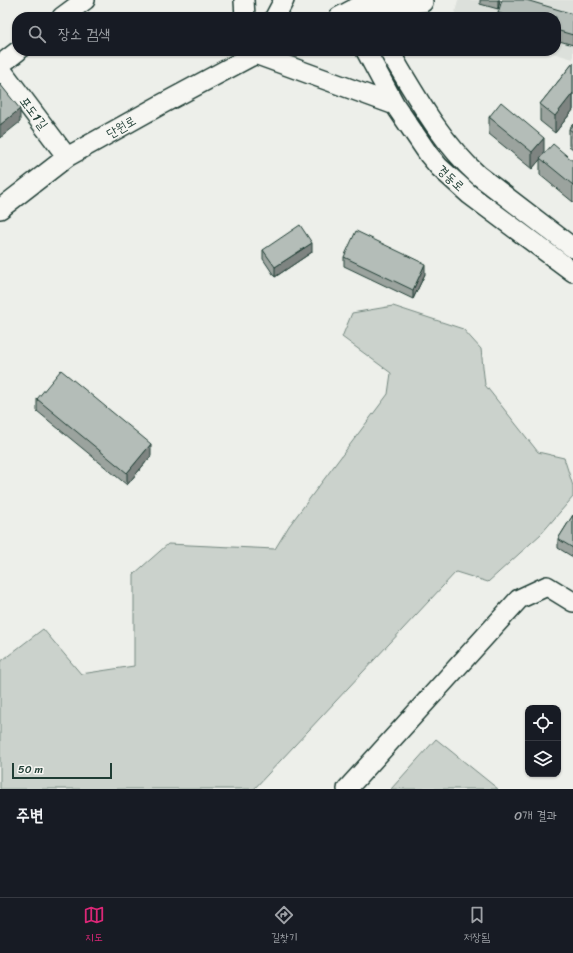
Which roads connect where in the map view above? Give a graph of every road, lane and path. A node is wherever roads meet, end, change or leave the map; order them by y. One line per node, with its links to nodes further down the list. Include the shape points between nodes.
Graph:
1 (85, 0): 6 (street)
2 (244, 0): 7 (street)
3 (284, 0): 8 (street)
4 (423, 2): 5 (street)
5 (353, 9)
6 (69, 12)
7 (245, 12)
8 (278, 12)
9 (12, 56): 14 (street)
10 (249, 56): 17 (street, 단원로)
11 (262, 56): 16 (street)
12 (369, 56): 16 (street, 경동로)
13 (392, 56): 19 (street, 경동로, via 439,129 467,165)
14 (0, 65)
15 (0, 68): 17 (street, 포도1길)
16 (395, 105): 20 (street, 경동로, via 429,155 452,180)
17 (67, 157): 18 (street, 단원로)
18 (0, 209)
19 (573, 248)
20 (573, 272)
21 (573, 602): 22 (street, via 548,586 519,599)
22 (347, 789)

